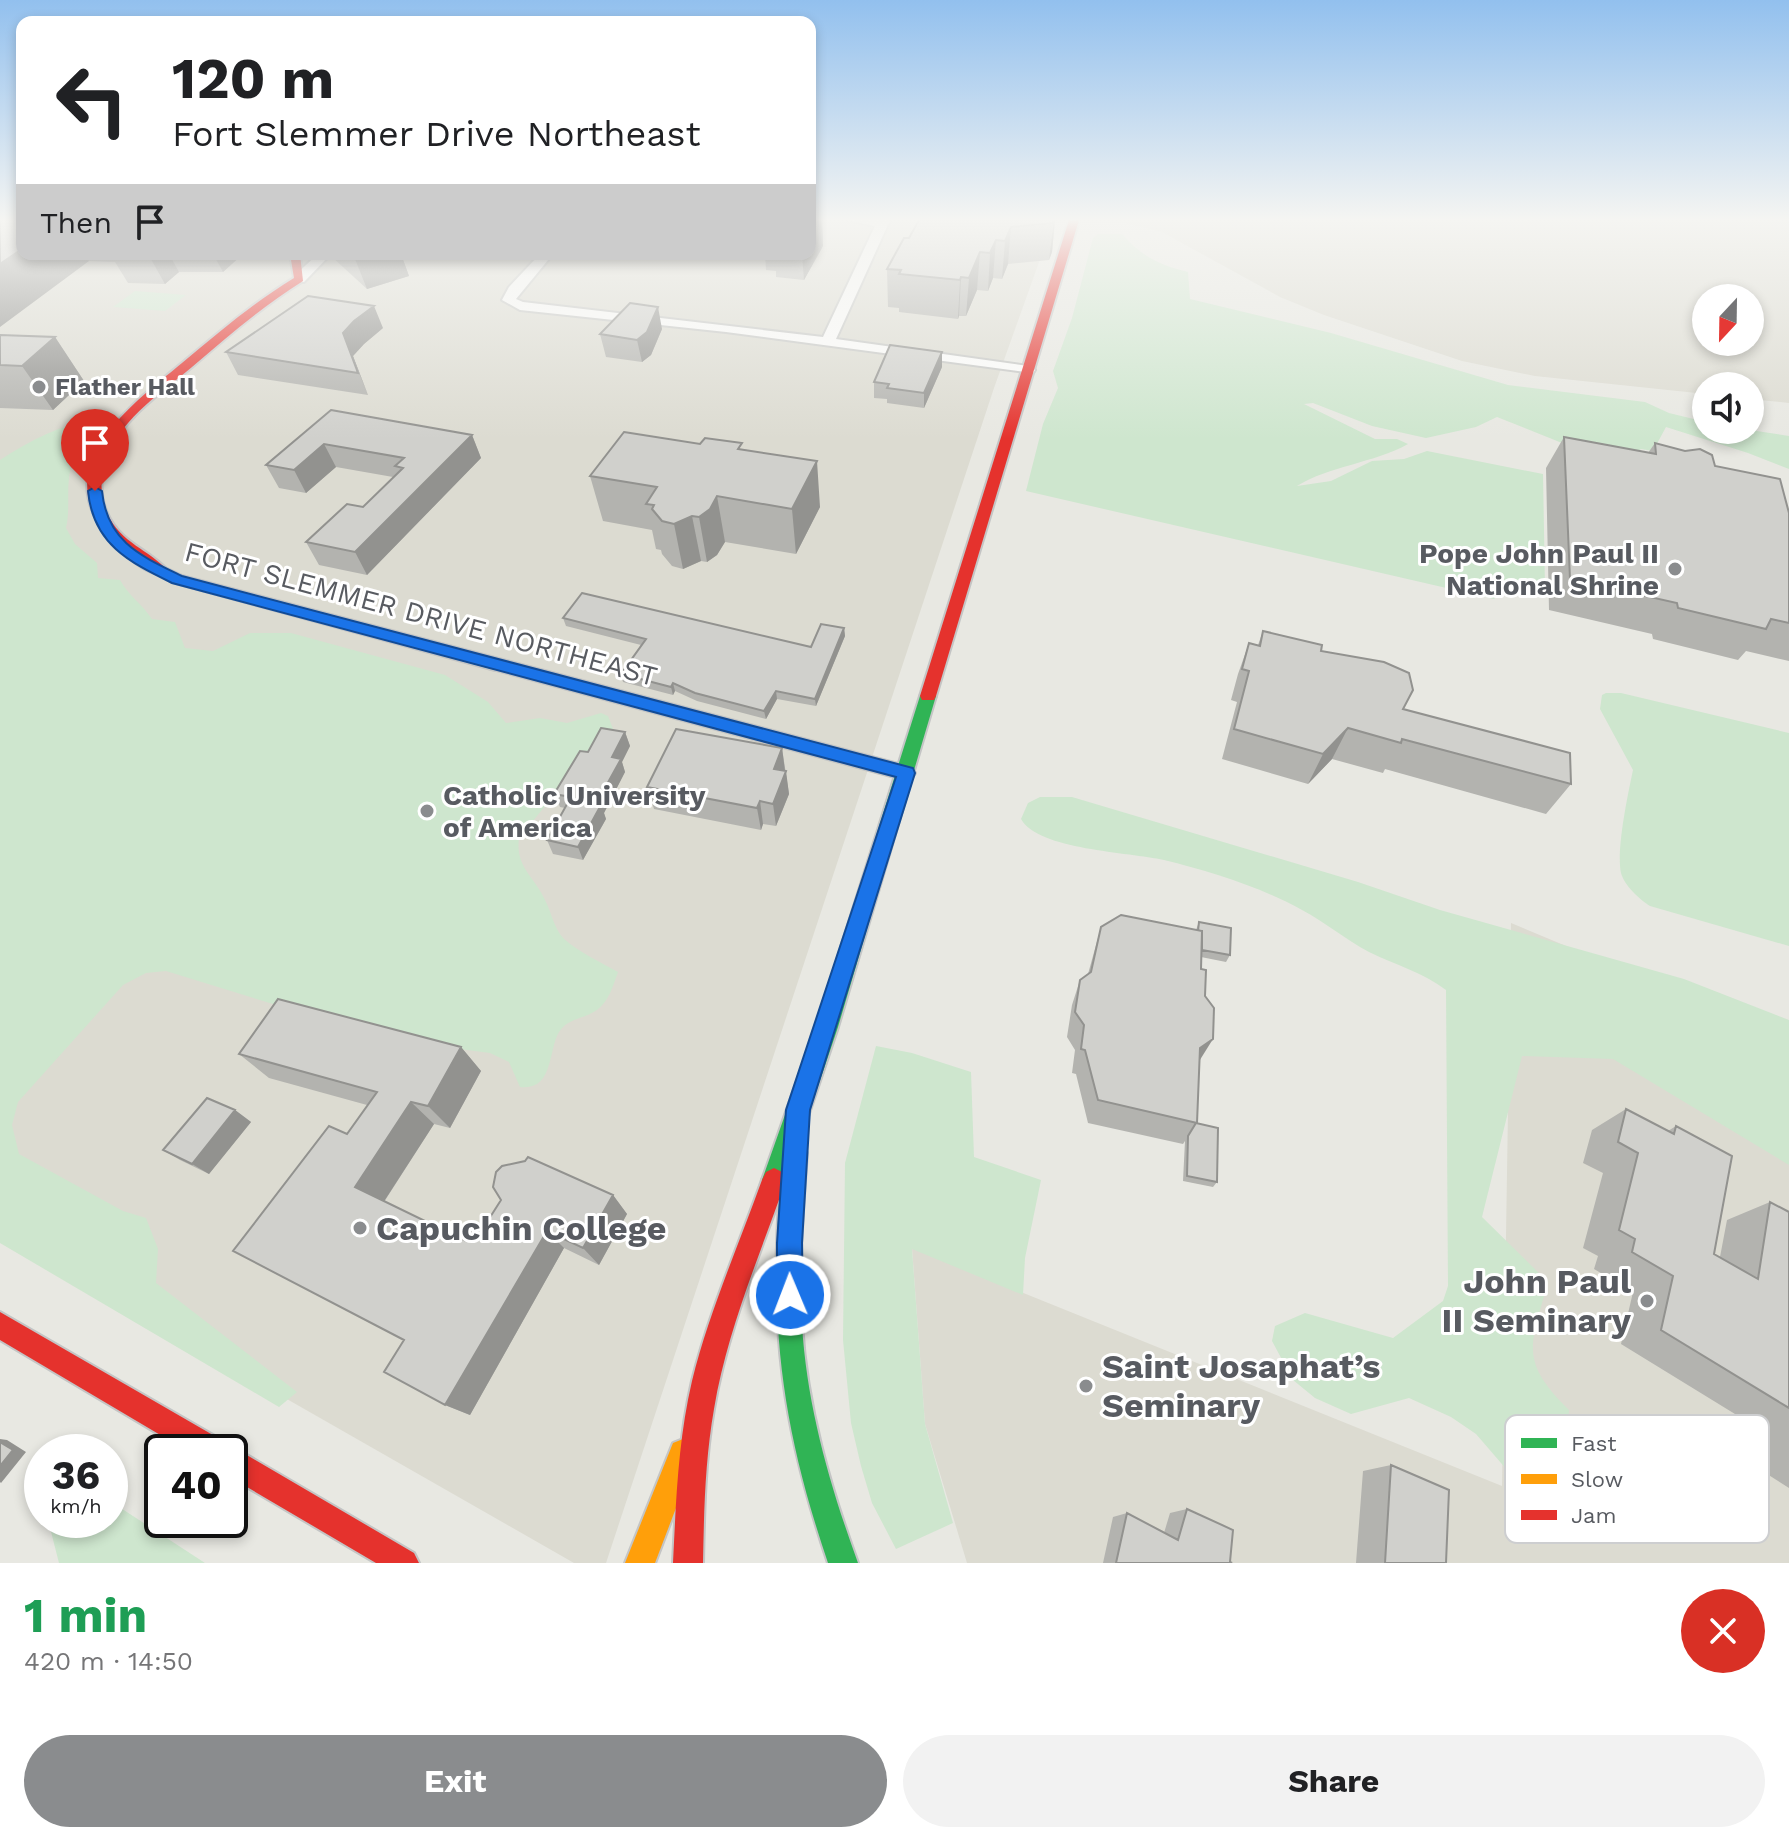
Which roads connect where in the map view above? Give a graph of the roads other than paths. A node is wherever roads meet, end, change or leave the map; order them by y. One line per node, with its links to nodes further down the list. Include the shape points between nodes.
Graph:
1 (274, 293): 7 (street, FORT SLEMMER DRIVE NORTHEAST, via 172,378 120,425 107,444 97,464 97,513 112,538 137,560 177,579)
2 (513, 293): 5 (street, via 509,300 520,306)
3 (851, 293): 5 (street)
4 (1052, 293): 6 (street)
5 (827, 343): 6 (street)
6 (1028, 370): 7 (street)
7 (906, 773): 8 (street)
8 (798, 1110): 10 (street, via 718,1340); 16 (street, via 789,1243 794,1378 819,1489)
9 (0, 1325): 11 (street)
10 (700, 1409): 14 (street); 15 (street)
11 (185, 1434)
12 (248, 1472): 13 (street)
13 (404, 1563)
14 (640, 1563)
15 (688, 1563)
16 (843, 1563)

